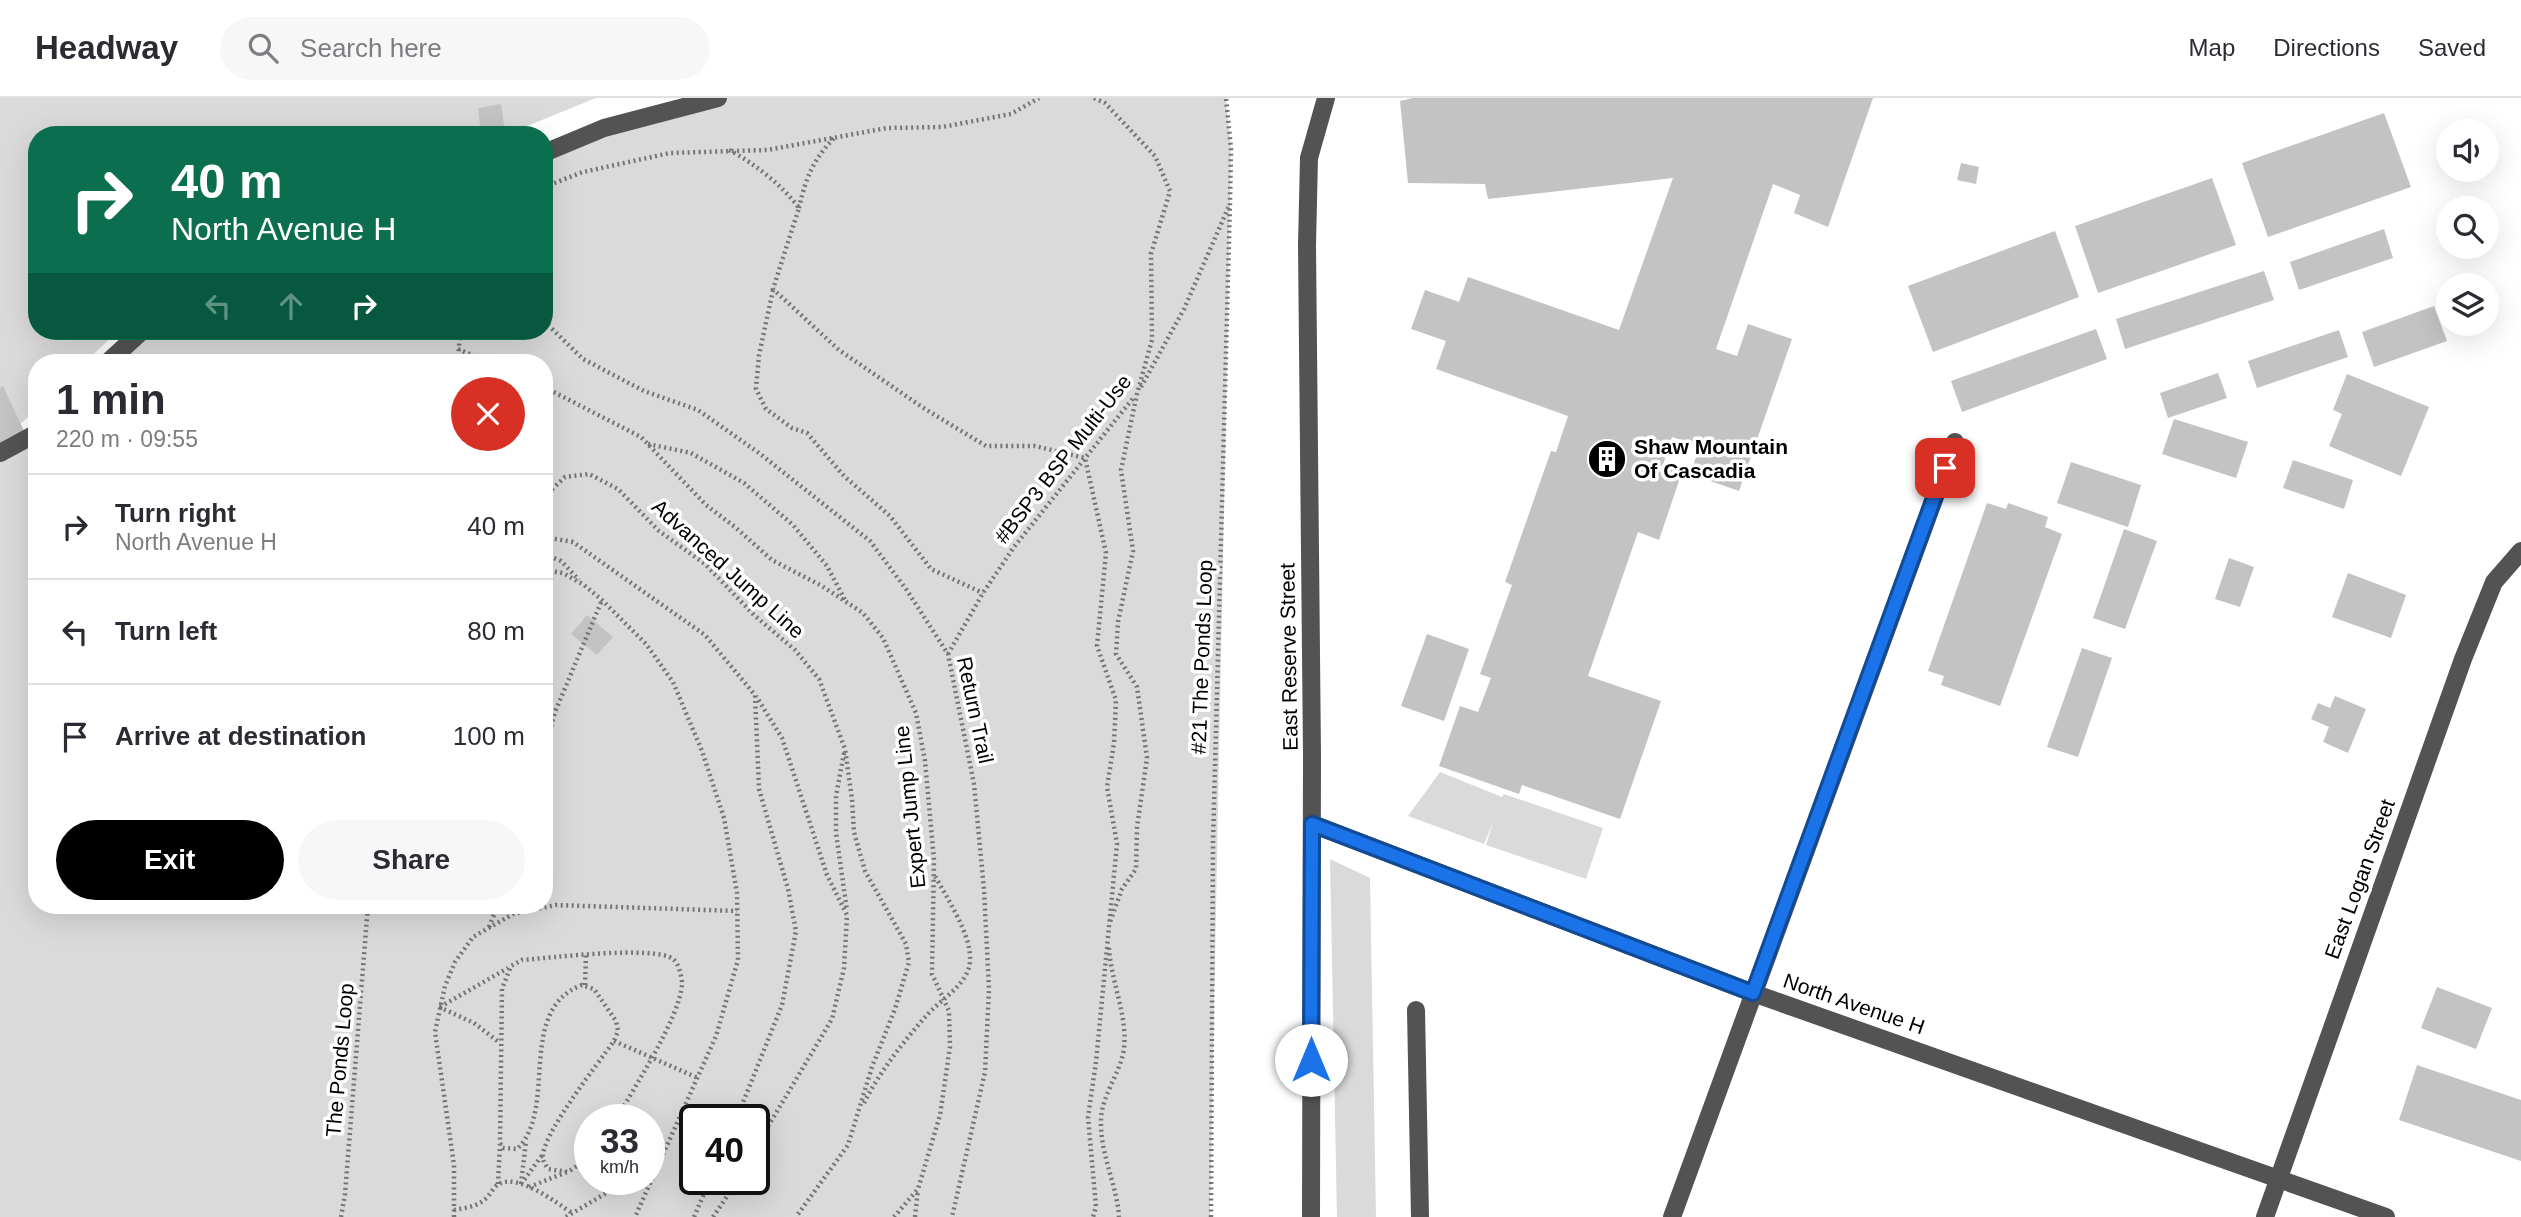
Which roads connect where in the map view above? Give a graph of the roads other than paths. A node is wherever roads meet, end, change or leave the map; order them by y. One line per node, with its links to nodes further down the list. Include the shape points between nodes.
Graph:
1 (718, 98): 3 (street, via 604,128)
2 (1326, 98): 10 (street, East Reserve Street, via 1309,158 1307,233)
3 (553, 149)
4 (132, 340): 5 (street)
5 (117, 354)
6 (28, 438): 8 (street)
7 (1955, 442): 11 (street)
8 (0, 453)
9 (2515, 556): 13 (street, East Logan Street, via 2494,582 2463,659)
10 (1312, 824): 11 (street, North Avenue H); 14 (street, East Reserve Street)
11 (1753, 993): 13 (street, North Avenue H); 16 (street)
12 (1416, 1010): 15 (street)
13 (2278, 1179): 17 (street, East Logan Street); 18 (street, North Avenue H)
14 (1311, 1217)
15 (1420, 1217)
16 (1672, 1217)
17 (2265, 1217)
18 (2386, 1217)

